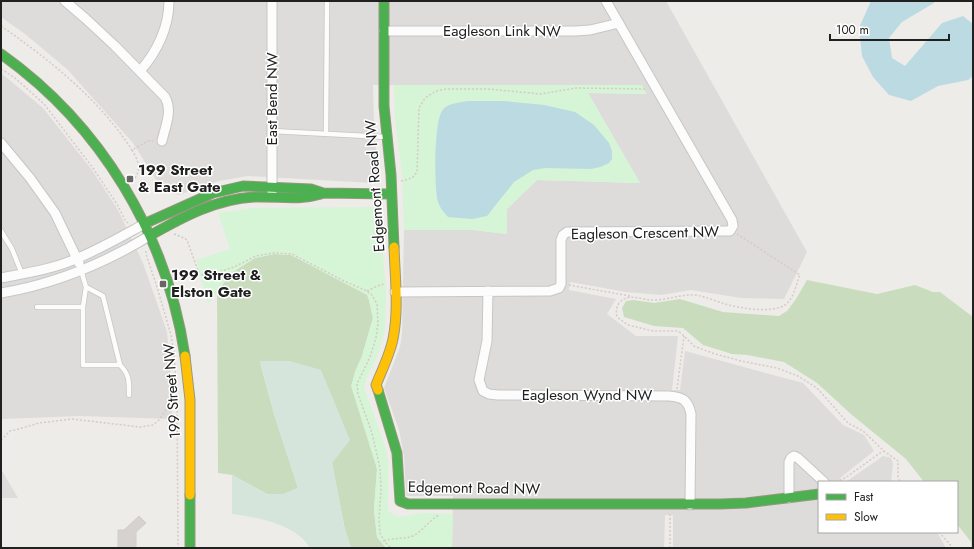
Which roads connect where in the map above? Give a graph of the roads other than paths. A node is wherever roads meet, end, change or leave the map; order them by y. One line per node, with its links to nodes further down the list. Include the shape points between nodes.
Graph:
1 (65, 1): 10 (street)
2 (169, 1): 10 (street, via 168,18 159,43)
3 (272, 1): 11 (street, East Bend NW)
4 (327, 1): 12 (lane)
5 (384, 1): 8 (street, Edgemont Road NW)
6 (606, 1): 7 (street, Eagleson Crescent NW)
7 (619, 24): 8 (street, Eagleson Link NW, via 575,31); 30 (street, Eagleson Crescent NW, via 732,220 733,226 730,230 567,232 562,235 561,240 559,288 550,291)
8 (384, 31): 13 (street, Edgemont Road NW)
9 (1, 54): 20 (street, 199 Street NW, via 39,83 93,140 128,189)
10 (140, 71): 14 (street, via 168,103 168,119)
11 (272, 131): 12 (lane); 16 (street, East Bend NW)
12 (326, 134): 13 (lane)
13 (386, 137): 18 (street, Edgemont Road NW)
14 (162, 141)
15 (1, 144): 23 (street, via 55,213)
16 (272, 186): 17 (street, via 311,189); 19 (street, East Bend NW); 20 (street, via 243,186 213,193)
17 (323, 194): 18 (street); 19 (street, via 311,198)
18 (392, 194): 29 (street, Edgemont Road NW)
19 (272, 198): 22 (street, via 256,197 212,204)
20 (146, 223): 22 (street, 199 Street NW); 23 (street)
21 (1, 231): 25 (lane)
22 (151, 235): 24 (street, via 110,258); 40 (street, 199 Street NW, via 169,279 186,359 190,414)
23 (77, 259): 24 (street); 25 (street)
24 (81, 270): 27 (lane); 28 (street)
25 (22, 274): 26 (street); 28 (street)
26 (1, 278)
27 (86, 286): 33 (lane); 34 (lane, via 103,296)
28 (26, 288): 31 (street)
29 (395, 288): 30 (street); 39 (street, Edgemont Road NW, via 393,342 376,385 397,453 400,501 408,504)
30 (488, 291): 39 (street, Eagleson Wynd NW, via 487,341 479,380 483,391 498,395 669,396 685,400 691,414)
31 (1, 294)
32 (37, 307): 33 (lane)
33 (83, 307): 34 (lane, via 83,365)
34 (120, 365): 35 (lane, via 128,375)
35 (129, 395)
36 (823, 481): 38 (street, via 794,456 789,462)
37 (818, 494): 38 (street, Edgemont Road NW)
38 (789, 498): 39 (street, Edgemont Road NW)
39 (690, 505)
40 (190, 548)

